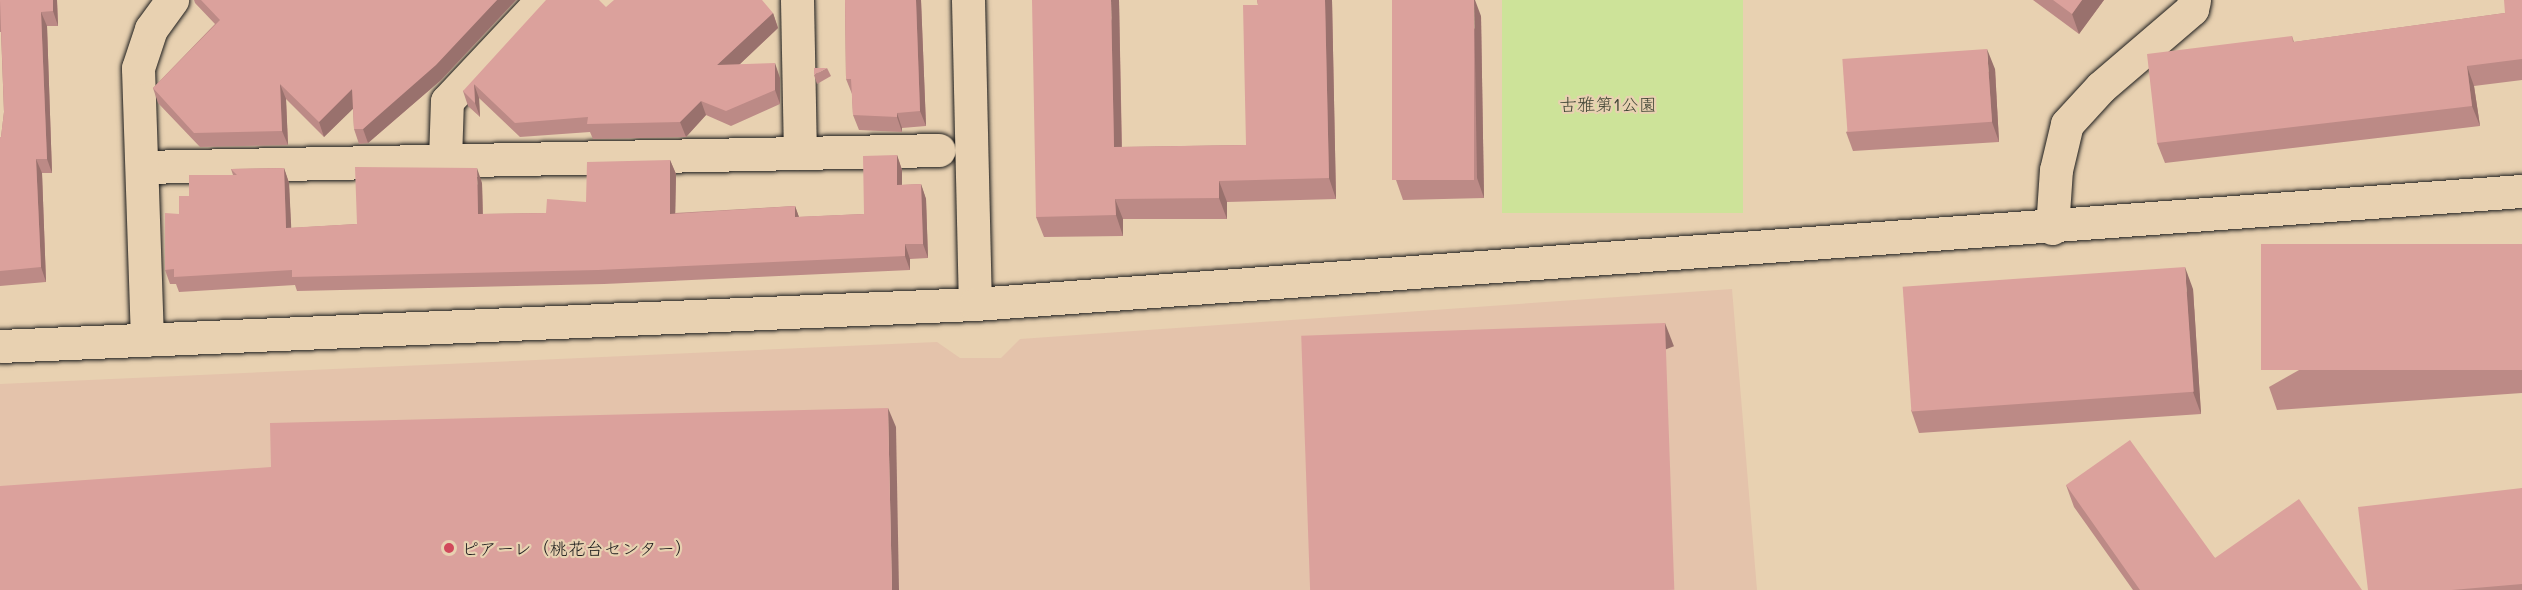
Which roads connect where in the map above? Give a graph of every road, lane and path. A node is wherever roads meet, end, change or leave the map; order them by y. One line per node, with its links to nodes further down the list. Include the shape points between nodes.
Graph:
1 (172, 0): 9 (street, via 151,28 138,68)
2 (542, 0): 8 (street, via 447,101)
3 (797, 0): 7 (street)
4 (968, 0): 12 (street)
5 (2194, 0): 11 (street, via 2192,9 2101,87 2067,124 2056,170)
6 (939, 150): 7 (street)
7 (800, 153): 8 (street)
8 (445, 160): 9 (street)
9 (142, 167): 13 (street)
10 (2522, 191): 11 (street)
11 (2052, 228): 12 (street)
12 (975, 304): 13 (street)
13 (147, 340): 14 (street)
14 (0, 346)

